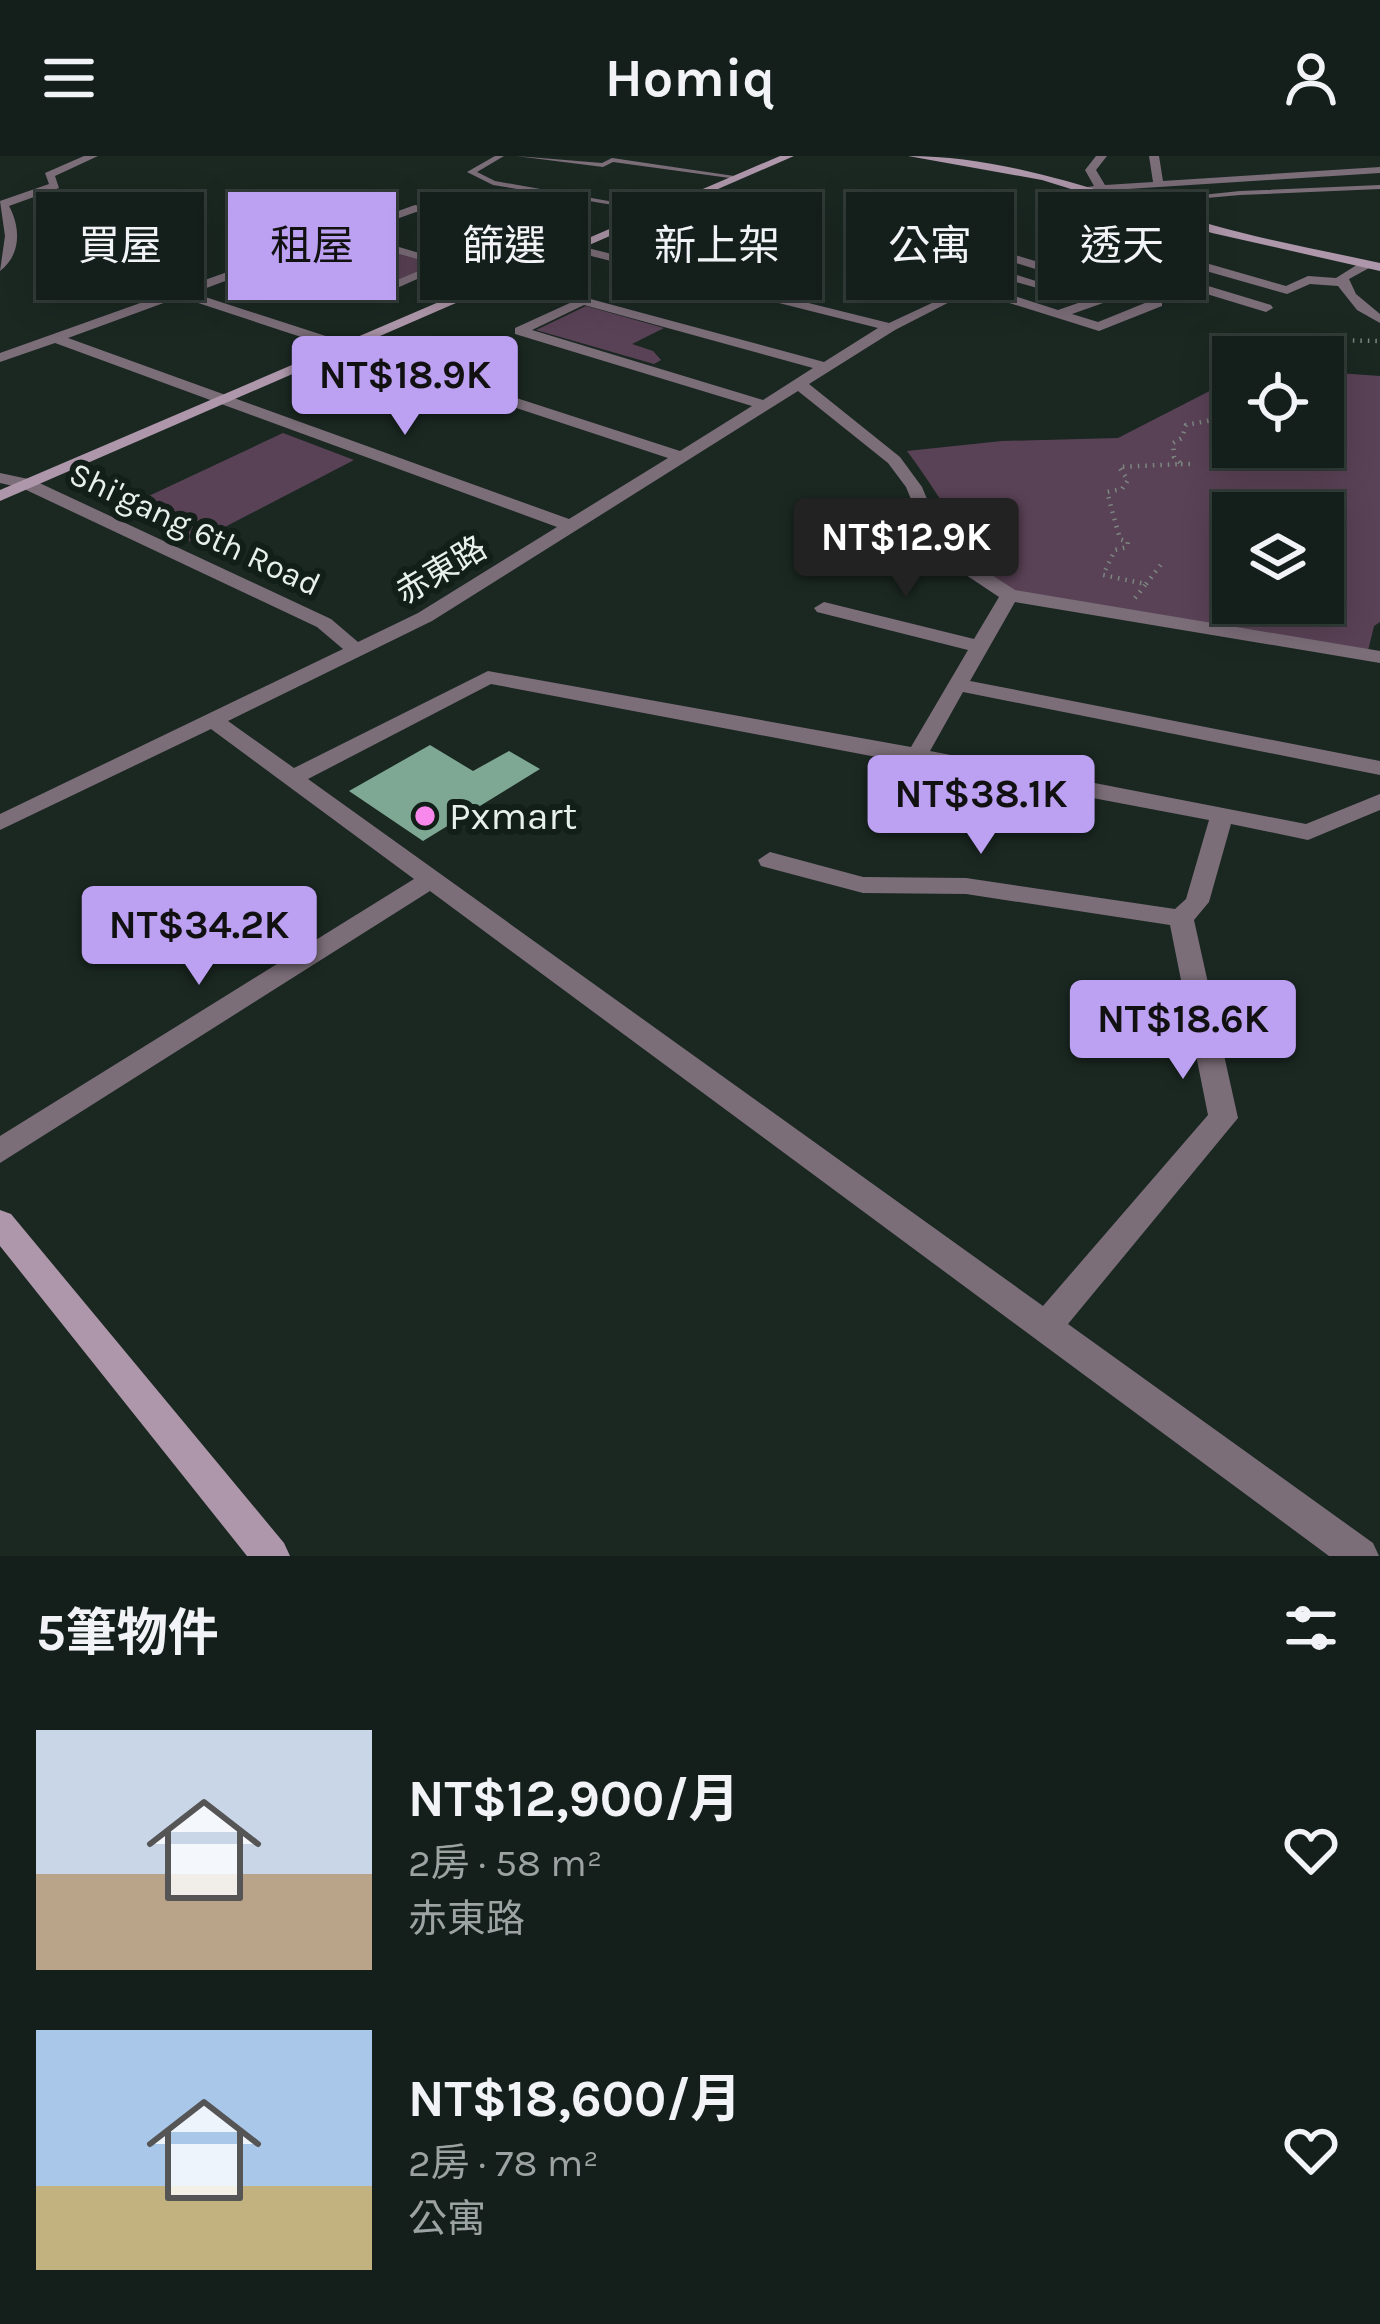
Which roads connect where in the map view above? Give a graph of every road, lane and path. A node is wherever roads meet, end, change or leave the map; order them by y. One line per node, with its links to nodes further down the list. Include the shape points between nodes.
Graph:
1 (93, 156): 18 (street, via 49,175 55,186)
2 (500, 156): 17 (lane, via 472,172 494,183)
3 (520, 156): 10 (lane)
4 (789, 156): 10 (street)
5 (913, 156): 12 (street)
6 (1075, 156): 8 (street)
7 (1154, 156): 11 (street)
8 (1100, 158): 12 (street, via 1090,170)
9 (1380, 170): 11 (street)
10 (737, 177): 14 (street)
11 (1158, 182): 12 (street)
12 (1093, 188): 15 (street)
13 (1380, 188): 16 (lane)
14 (703, 192)
15 (1103, 192)
16 (1206, 196)
17 (612, 203)
18 (1, 205): 25 (street, via 12,223)
19 (1206, 225): 24 (street)
20 (588, 248): 40 (street)
21 (396, 249): 28 (street, via 447,263)
22 (1015, 259): 23 (street)
23 (1038, 266)
24 (1374, 266): 27 (street)
25 (0, 267)
26 (1206, 267): 27 (street, via 1287,290 1308,280)
27 (1343, 282): 39 (street)
28 (396, 285)
29 (1206, 290): 37 (street)
30 (1014, 298): 38 (street)
31 (161, 300): 41 (street)
32 (202, 300): 44 (street)
33 (449, 300): 44 (street)
34 (946, 300): 40 (street, 赤東路)
35 (1100, 300): 38 (street)
36 (1148, 300): 38 (street, via 1157,303 1099,327)
37 (1266, 308)
38 (1059, 314)
39 (1380, 320)
40 (890, 327): 46 (street, 赤東路)
41 (56, 338): 45 (street); 48 (street)
42 (1344, 338): 43 (path)
43 (1380, 341)
44 (344, 346): 48 (street); 51 (street)
45 (0, 358)
46 (825, 367): 47 (street, 赤東路); 49 (street, via 584,301 520,332)
47 (799, 384): 49 (street, 赤東路); 60 (street, via 894,460 939,549)
48 (221, 400): 55 (street); 57 (street)
49 (765, 405): 51 (street, 赤東路)
50 (1212, 420): 52 (path, via 1186,425 1173,443)
51 (681, 457): 57 (street, 赤東路)
52 (1181, 464): 53 (path); 59 (path, via 1124,464 1122,489 1107,492 1120,539 1128,542 1103,575)
53 (1193, 464)
54 (0, 478): 55 (street, Shi'gang 6th Road)
55 (27, 484): 56 (street); 64 (street, Shi'gang 6th Road, via 324,623)
56 (0, 496)
57 (571, 526): 64 (street, 赤東路)
58 (1162, 562): 59 (path)
59 (1146, 584): 62 (path)
60 (1010, 595): 62 (street); 63 (street)
61 (824, 608): 63 (street)
62 (1130, 613): 65 (street)
63 (976, 646): 66 (street)
64 (356, 650): 67 (street, 赤東路)
65 (1380, 657)
66 (958, 685): 68 (street); 69 (street)
67 (213, 720): 70 (street); 73 (street, 赤東路)
68 (917, 754): 70 (street, via 488,677); 72 (street)
69 (1380, 768)
70 (292, 778): 75 (street)
71 (1380, 801): 72 (street, via 1308,832)
72 (1221, 819): 76 (street, via 1197,902)
73 (0, 824)
74 (770, 860): 76 (street, via 863,885 966,886)
75 (431, 878): 77 (street); 79 (street)
76 (1181, 918): 79 (street, via 1223,1118)
77 (0, 1150)
78 (0, 1223): 80 (street)
79 (1046, 1326): 81 (street)
80 (271, 1556)
81 (1360, 1556)

